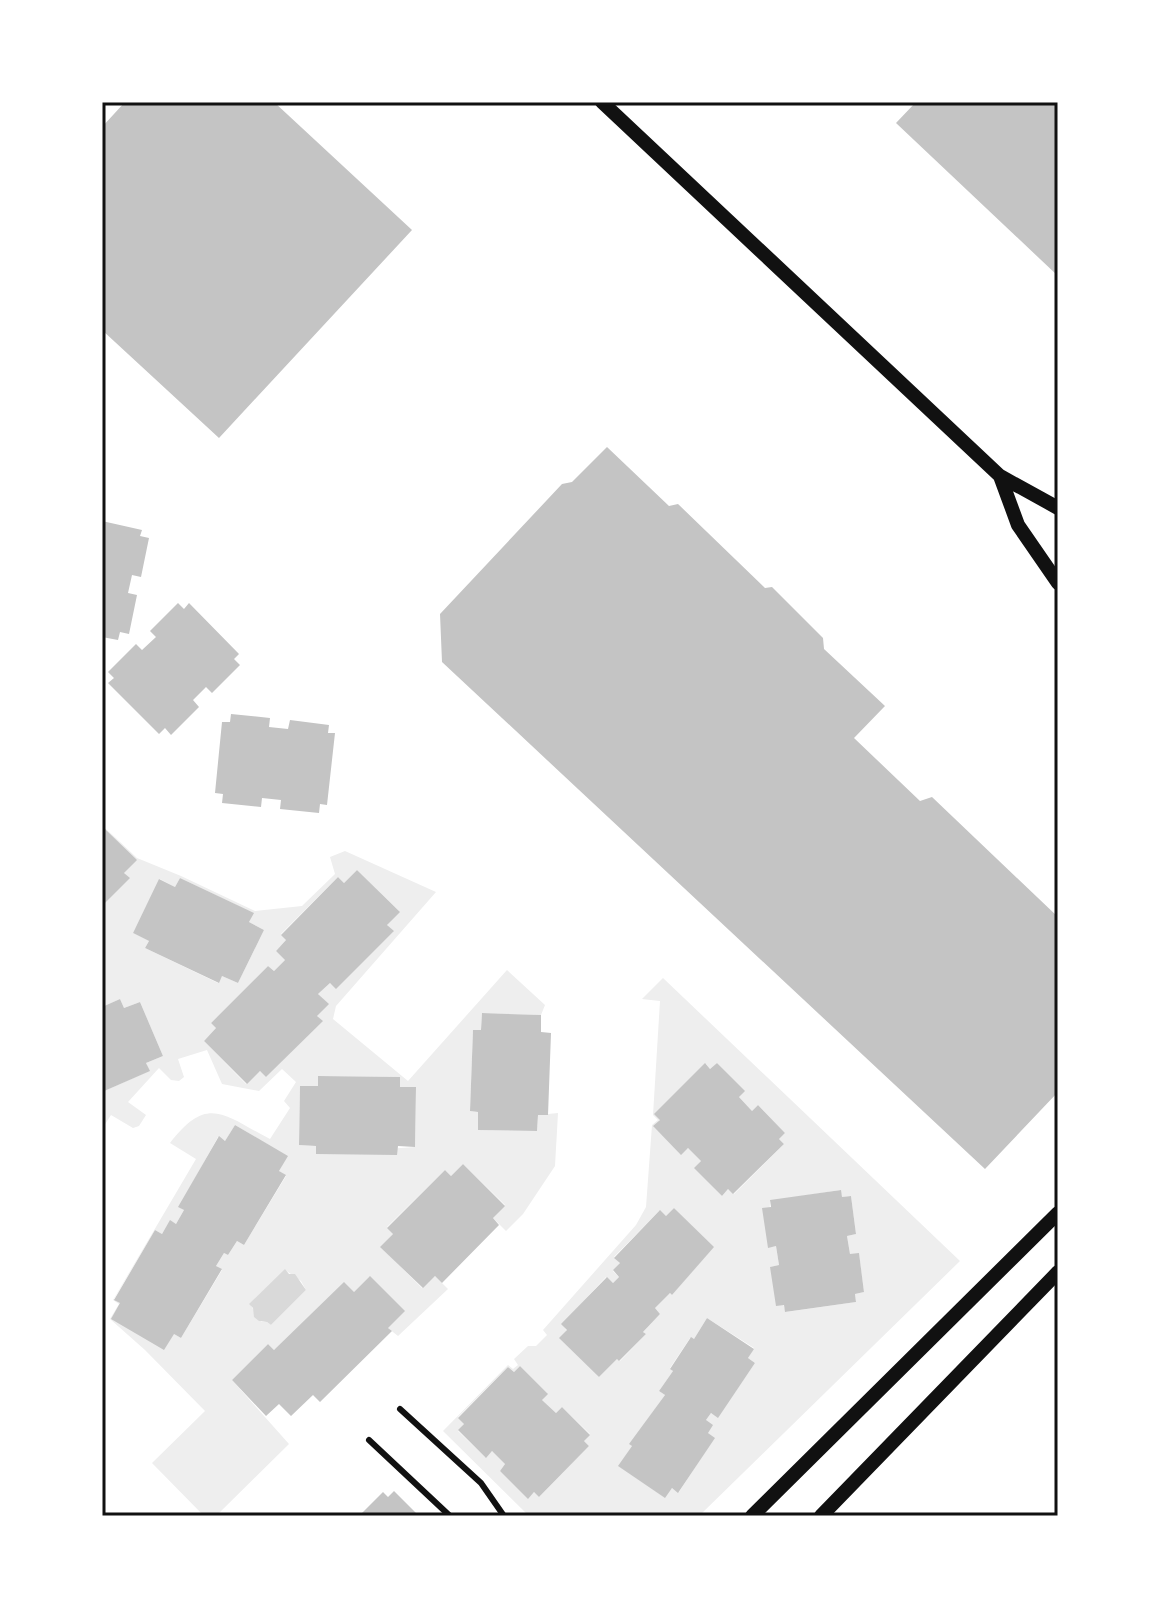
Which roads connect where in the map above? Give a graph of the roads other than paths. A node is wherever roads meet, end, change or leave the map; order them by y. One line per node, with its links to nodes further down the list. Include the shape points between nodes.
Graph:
1 (602, 102): 2 (street)
2 (1000, 476): 3 (street); 4 (street, via 1018,525)
3 (1058, 508)
4 (1058, 583)
5 (1058, 1213): 11 (street)
6 (1058, 1272): 12 (street)
7 (400, 1409): 10 (lane, via 481,1483)
8 (369, 1440): 9 (lane)
9 (450, 1516)
10 (504, 1516)
11 (752, 1516)
12 (821, 1516)

